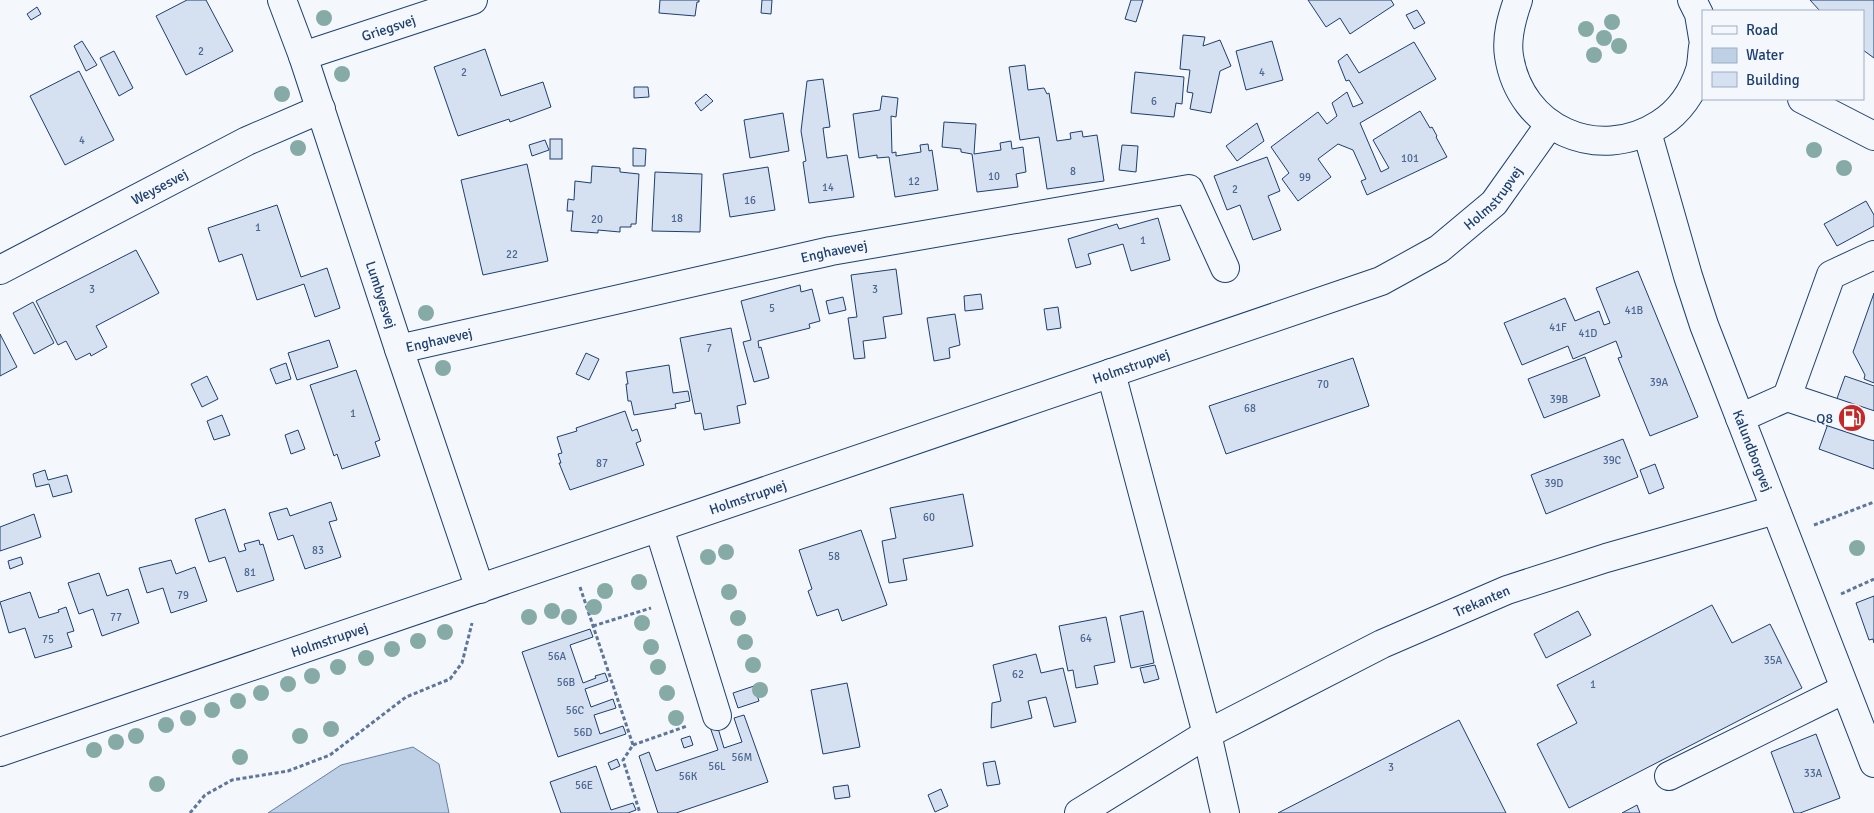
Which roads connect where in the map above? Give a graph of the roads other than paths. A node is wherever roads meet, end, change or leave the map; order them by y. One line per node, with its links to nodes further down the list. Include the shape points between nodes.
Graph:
1 (282, 0): 6 (street, Lumbyesvej)
2 (473, 0): 6 (street, Griegsvej)
3 (1518, 0): 10 (street, via 1509,27 1508,55 1515,81 1530,105)
4 (1692, 0): 5 (street, via 1699,14)
5 (1702, 32)
6 (303, 56): 9 (street, Lumbyesvej)
7 (1702, 62): 11 (street, via 1689,95 1671,117)
8 (1804, 100): 12 (street)
9 (321, 108): 15 (street, Weysesvej, via 247,141); 16 (street, Lumbyesvej)
10 (1550, 124): 11 (street, via 1572,136 1597,141 1623,140); 17 (street, Holmstrupvej, via 1494,204 1439,249 1381,281)
11 (1647, 132): 19 (street, Kalundborgvej, via 1688,276)
12 (1874, 136)
13 (1874, 255): 18 (street, via 1831,275)
14 (1225, 268): 16 (street, Enghavevej, via 1189,189 831,251)
15 (0, 270)
16 (399, 349): 23 (street, Lumbyesvej)
17 (1111, 373): 22 (street, Holmstrupvej); 26 (street)
18 (1787, 397): 19 (street); 20 (street)
19 (1740, 418): 21 (street, Kalundborgvej)
20 (1874, 426)
21 (1775, 510): 24 (street, Kalundborgvej); 26 (street, Trekanten, via 1507,590 1382,644)
22 (659, 528): 23 (street, Holmstrupvej); 25 (street)
23 (480, 589): 27 (street, Holmstrupvej)
24 (1845, 689): 28 (street, Kalundborgvej); 29 (street)
25 (717, 716)
26 (1207, 734): 30 (street, Trekanten); 31 (street)
27 (0, 752)
28 (1874, 763)
29 (1669, 776)
30 (1079, 813)
31 (1225, 813)

